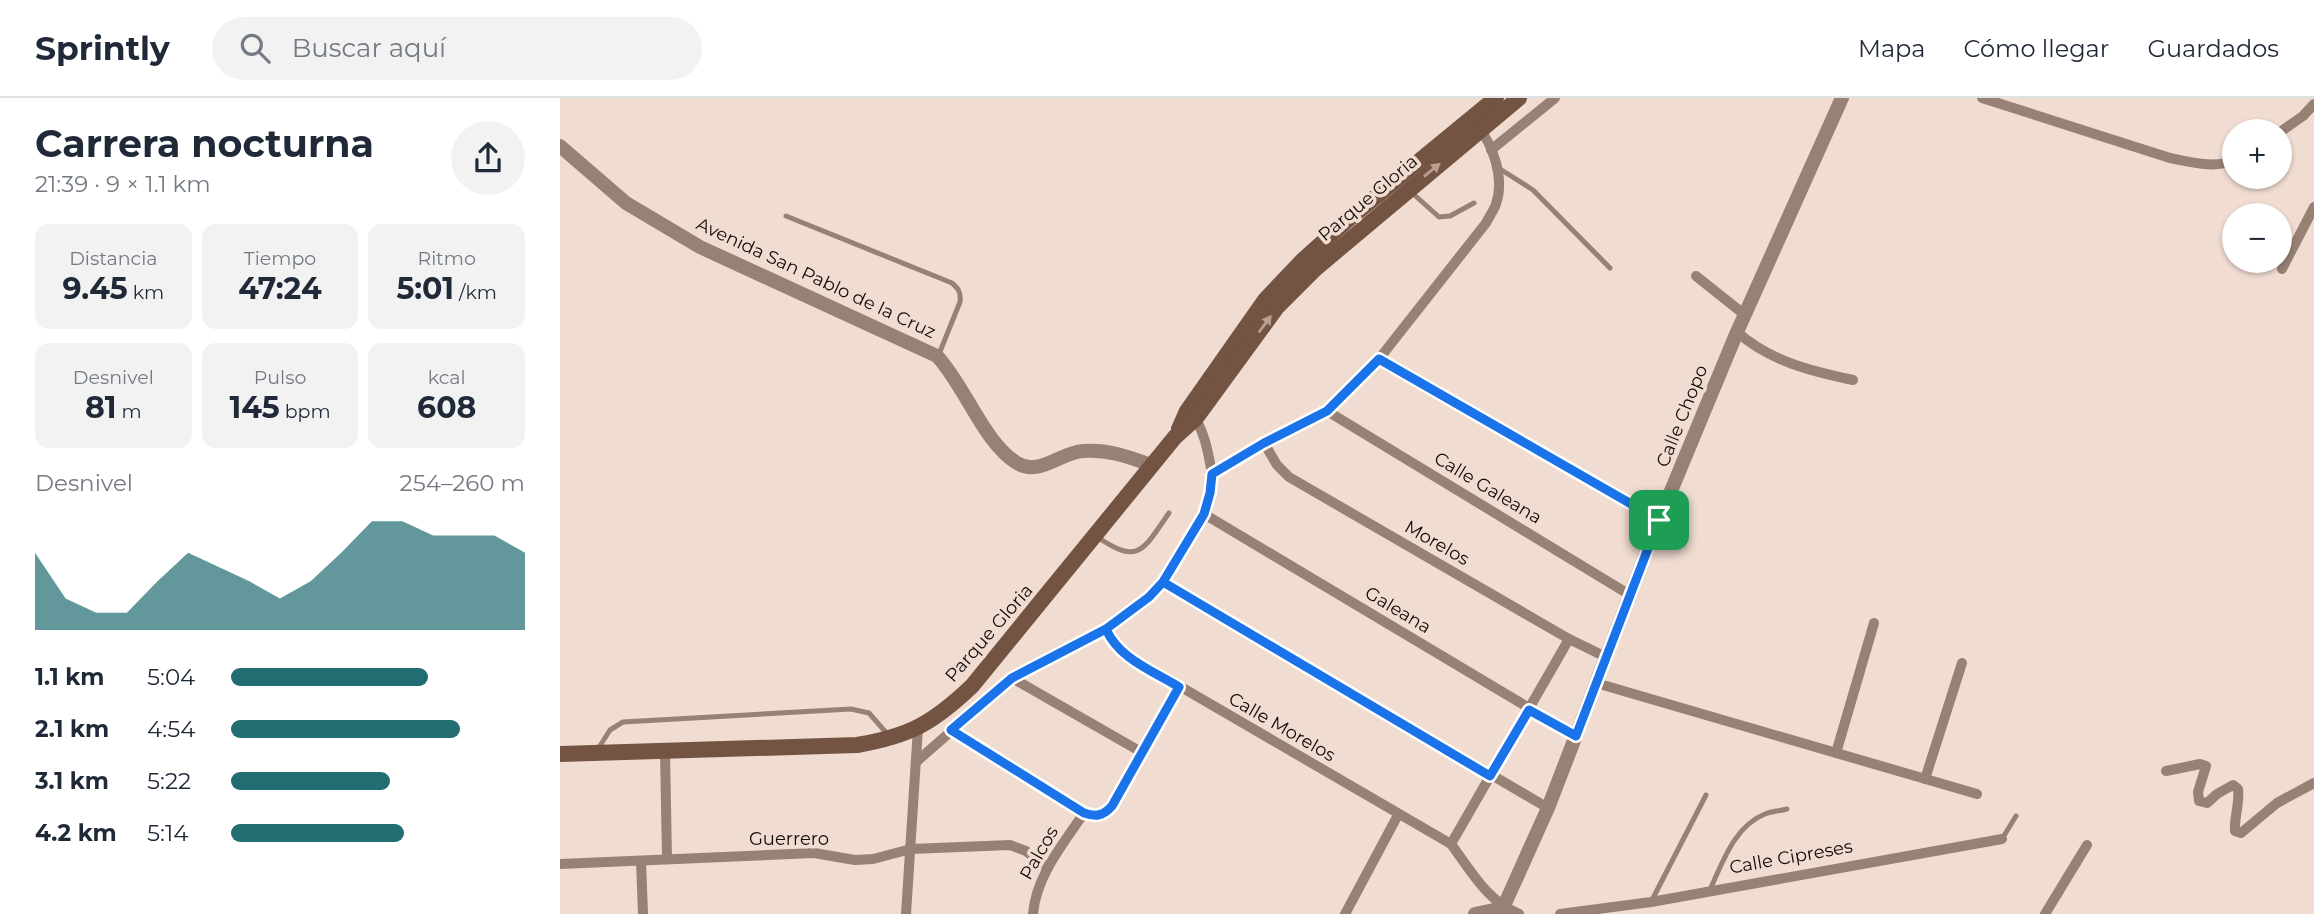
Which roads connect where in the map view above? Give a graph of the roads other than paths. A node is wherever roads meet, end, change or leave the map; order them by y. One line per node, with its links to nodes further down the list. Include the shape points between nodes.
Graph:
1 (1496, 98): 7 (main road, Parque Gloria)
2 (1519, 98): 7 (main road, Parque Gloria)
3 (1555, 98): 10 (street)
4 (1842, 98): 20 (street, Calle Chopo)
5 (1982, 98): 11 (street, via 2170,158)
6 (2314, 104): 8 (street)
7 (1477, 124): 10 (street); 13 (main road, Parque Gloria, one-way to 7); 26 (main road, Parque Gloria, via 1350,218 1303,260 1265,300)
8 (2292, 124)
9 (560, 146): 22 (street, Avenida San Pablo de la Cruz, via 626,203 699,247)
10 (1491, 149): 12 (street)
11 (2222, 163)
12 (1497, 168): 18 (lane, via 1533,190); 23 (street, via 1496,204 1486,223)
13 (1408, 189): 14 (lane, via 1439,216 1450,216); 26 (main road, Parque Gloria, one-way to 13, via 1278,307)
14 (1474, 203)
15 (2314, 207): 17 (street)
16 (786, 216): 22 (lane, via 952,283 960,302)
17 (2292, 250)
18 (1610, 268)
19 (1696, 276): 20 (street)
20 (1745, 315): 21 (street, Calle Chopo)
21 (1737, 332): 24 (street, via 1783,362); 32 (street, Calle Chopo)
22 (937, 356): 28 (street, Avenida San Pablo de la Cruz, via 989,434 1018,464 1032,468 1080,451 1103,451)
23 (1379, 359): 25 (street); 32 (street)
24 (1853, 380)
25 (1327, 411): 27 (street); 35 (street, Calle Galeana)
26 (1191, 415): 28 (main road, Parque Gloria); 29 (street, via 1206,445)
27 (1264, 443): 29 (street); 38 (street, Morelos, via 1289,477)
28 (1151, 465): 33 (main road, Parque Gloria)
29 (1212, 474): 31 (street)
30 (1169, 513): 33 (lane, via 1138,550 1116,550)
31 (1204, 514): 34 (street); 44 (street, Galeana)
32 (1659, 520): 35 (street, Calle Chopo)
33 (1096, 536): 45 (main road, Parque Gloria, via 972,686)
34 (1163, 582): 37 (street); 56 (street)
35 (1630, 595): 39 (street, Calle Chopo)
36 (1874, 624): 52 (street)
37 (1106, 629): 41 (street); 43 (street, Calle Morelos, via 1126,655)
38 (1569, 639): 39 (street, Morelos); 44 (street)
39 (1606, 657): 42 (street, Calle Chopo)
40 (1962, 663): 57 (street)
41 (1012, 678): 46 (street); 51 (street)
42 (1596, 683): 47 (street, Calle Chopo); 52 (street)
43 (1179, 687): 51 (street); 64 (street, Calle Morelos)
44 (1529, 710): 47 (street, Galeana); 56 (street)
45 (918, 727): 48 (main road, Parque Gloria); 54 (street)
46 (951, 730): 54 (street); 63 (street)
47 (1576, 736): 61 (street, Calle Chopo)
48 (891, 739): 49 (main road, Parque Gloria, via 857,745); 50 (lane, via 876,718 852,709 623,722 610,730)
49 (665, 751): 50 (main road, Parque Gloria); 70 (street)
50 (596, 753): 53 (main road, Parque Gloria)
51 (1143, 753): 63 (street, via 1105,814)
52 (1836, 753): 57 (street)
53 (560, 754)
54 (916, 762): 69 (street)
55 (2166, 771): 58 (street, via 2206,766 2199,801 2207,803 2233,785 2238,789 2234,823 2235,831 2241,833 2277,803)
56 (1490, 776): 61 (street); 67 (street)
57 (1925, 779): 59 (street)
58 (2314, 783)
59 (1977, 794)
60 (1706, 795): 75 (lane)
61 (1548, 808): 76 (street, Calle Chopo)
62 (1787, 809): 74 (lane, via 1765,814 1747,825 1735,839)
63 (1084, 813): 73 (street, Palcos)
64 (1398, 814): 67 (street, Calle Morelos); 80 (street)
65 (2016, 816): 66 (lane, Calle Cipreses)
66 (2001, 839): 74 (street, Calle Cipreses)
67 (1451, 844): 76 (street, Calle Morelos)
68 (2087, 845): 84 (street)
69 (911, 849): 70 (street, Guerrero, via 855,860 814,853); 73 (street, Guerrero, via 1010,845); 78 (street)
70 (667, 859): 71 (street, Guerrero)
71 (640, 861): 72 (street, Guerrero); 77 (street)
72 (560, 864)
73 (1048, 868): 79 (street, Palcos, via 1038,884)
74 (1709, 892): 75 (street, Calle Cipreses)
75 (1651, 902): 83 (street, Calle Cipreses)
76 (1504, 911): 81 (street); 82 (street)
77 (643, 914)
78 (906, 914)
79 (1033, 914)
80 (1346, 914)
81 (1475, 914)
82 (1519, 914)
83 (1559, 914)
84 (2045, 914)

